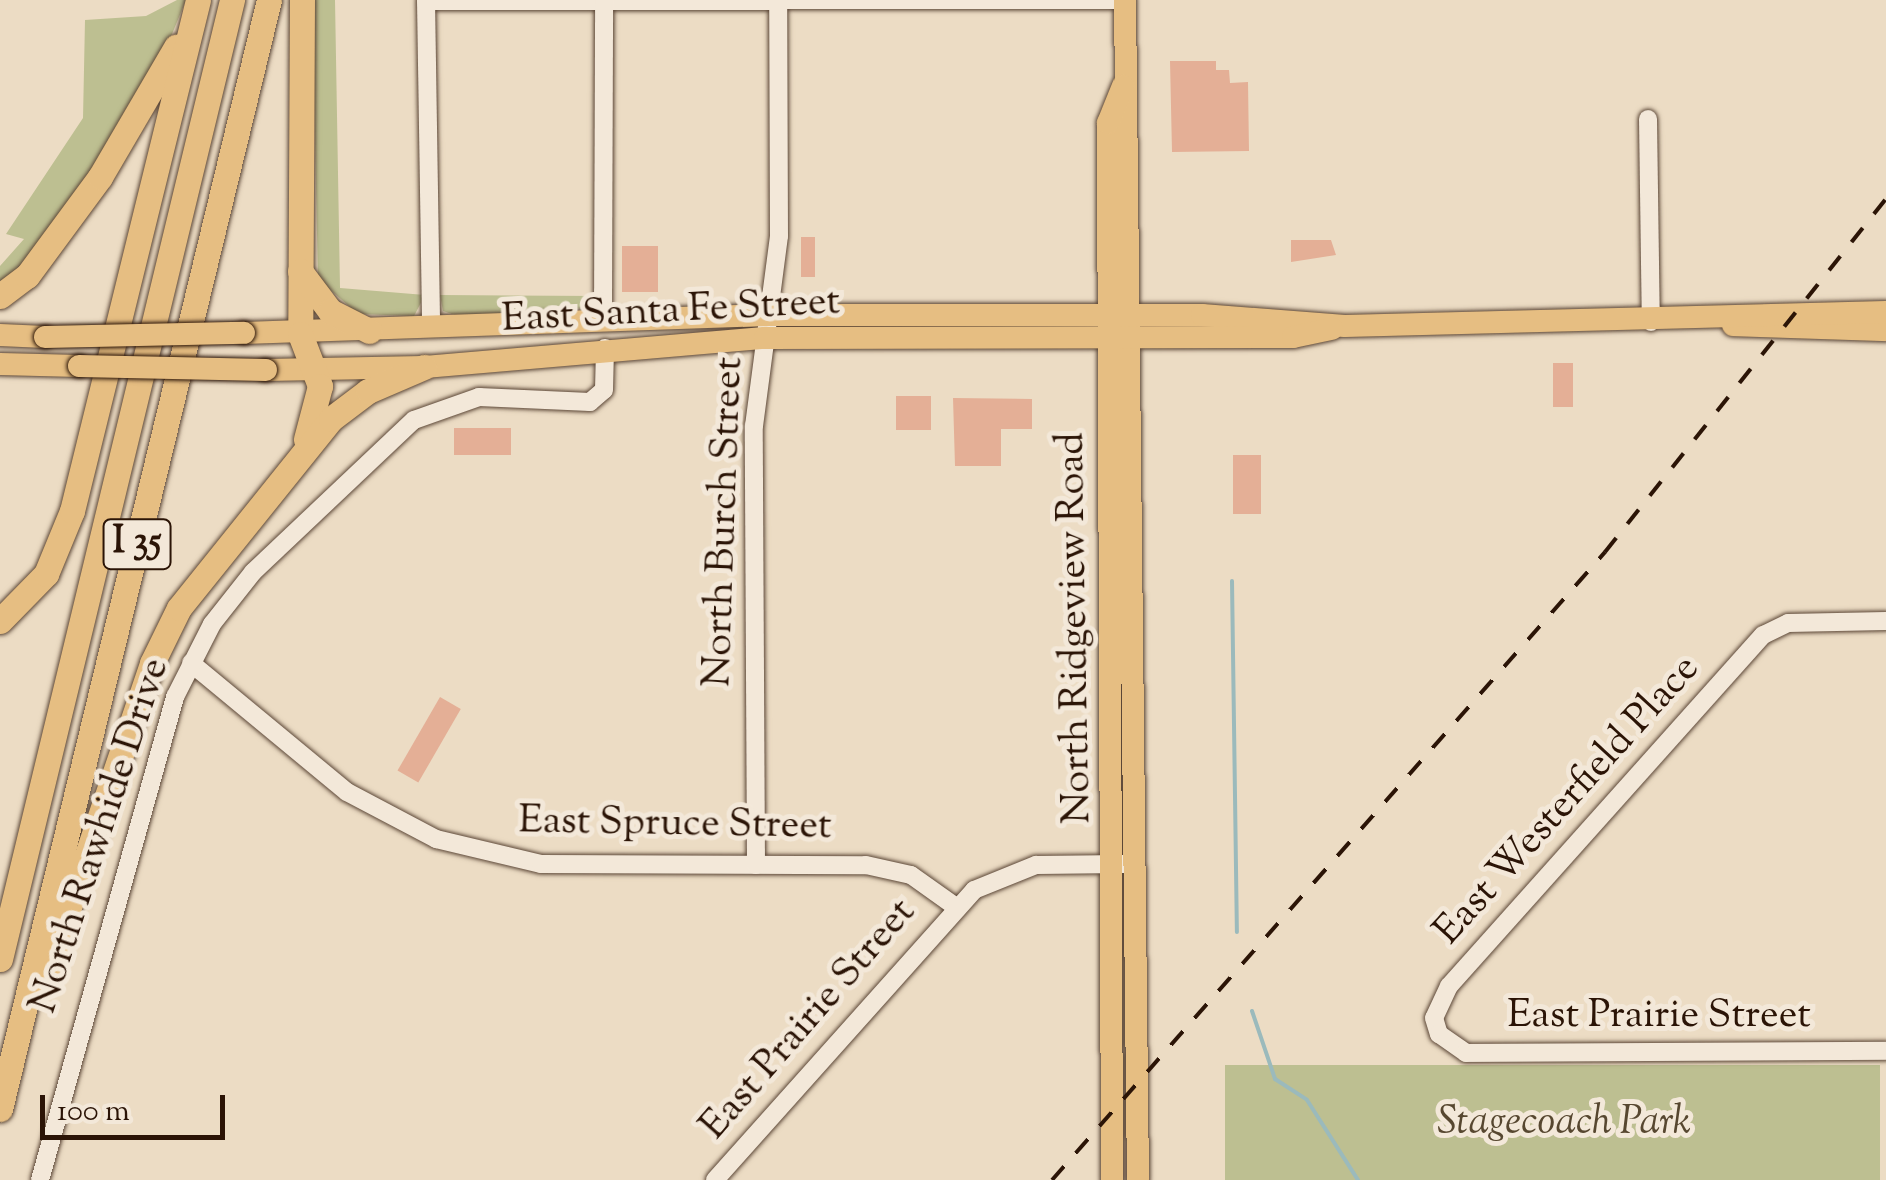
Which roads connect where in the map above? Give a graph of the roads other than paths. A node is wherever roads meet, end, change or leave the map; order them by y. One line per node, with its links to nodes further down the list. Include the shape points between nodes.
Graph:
1 (232, 0): 39 (highway, I 35)
2 (269, 0): 42 (highway, I 35)
3 (302, 0): 13 (highway)
4 (1116, 0): 9 (street)
5 (1126, 0): 11 (main road, North Ridgeview Road)
6 (426, 1): 7 (street); 20 (street)
7 (604, 1): 8 (street); 17 (street)
8 (778, 1): 9 (street); 22 (street, North Burch Street, via 778,236)
9 (954, 1)
10 (196, 8): 14 (highway, via 100,177 27,276); 33 (highway, via 68,522 46,574)
11 (1126, 79): 21 (main road, North Ridgeview Road, via 1132,170); 21 (main road, North Ridgeview Road, via 1108,123)
12 (1648, 119): 19 (street)
13 (300, 272): 24 (highway, via 330,310); 25 (highway)
14 (0, 296)
15 (1886, 312): 18 (main road, East Santa Fe Street)
16 (685, 317): 17 (main road, East Santa Fe Street); 22 (main road, East Santa Fe Street); 27 (main road, via 618,335)
17 (603, 318): 20 (main road, East Santa Fe Street); 28 (main road)
18 (1710, 321): 19 (main road, East Santa Fe Street); 23 (main road, East Santa Fe Street, via 1760,330)
19 (1651, 322): 21 (main road, East Santa Fe Street, via 1345,326 1293,337)
20 (431, 326): 24 (main road, East Santa Fe Street)
21 (1120, 326): 22 (main road, East Santa Fe Street); 36 (main road, North Ridgeview Road)
22 (766, 327): 27 (main road, East Santa Fe Street); 37 (street, North Burch Street, via 754,426)
23 (1886, 330)
24 (369, 331): 25 (main road, East Santa Fe Street)
25 (300, 334): 26 (main road, East Santa Fe Street, bridge); 31 (highway)
26 (0, 335)
27 (605, 348): 28 (main road, East Santa Fe Street); 35 (street, North Rawhide Drive, via 604,390 590,402 479,397 414,420 253,572)
28 (525, 355): 30 (main road, East Santa Fe Street)
29 (0, 364): 31 (main road, East Santa Fe Street, bridge)
30 (424, 367): 31 (main road, East Santa Fe Street); 32 (highway, via 352,400)
31 (315, 370): 32 (highway, via 319,397)
32 (303, 448): 42 (highway, via 166,632)
33 (0, 620)
34 (1886, 621): 40 (street, East Westerfield Place, via 1776,627 1449,986 1437,1004)
35 (190, 663): 37 (street, East Spruce Street, via 354,797 436,839 541,864); 43 (street, North Rawhide Drive, via 90,984)
36 (1125, 864): 38 (street, via 1036,865 991,880); 45 (main road, North Ridgeview Road); 46 (main road, North Ridgeview Road)
37 (756, 865): 38 (street, East Spruce Street, via 883,867 911,875)
38 (956, 907): 44 (street, East Prairie Street)
39 (0, 959)
40 (1439, 1034): 41 (street, East Prairie Street, via 1466,1053)
41 (1886, 1051)
42 (3, 1099)
43 (40, 1180)
44 (716, 1180)
45 (1112, 1180)
46 (1138, 1180)

